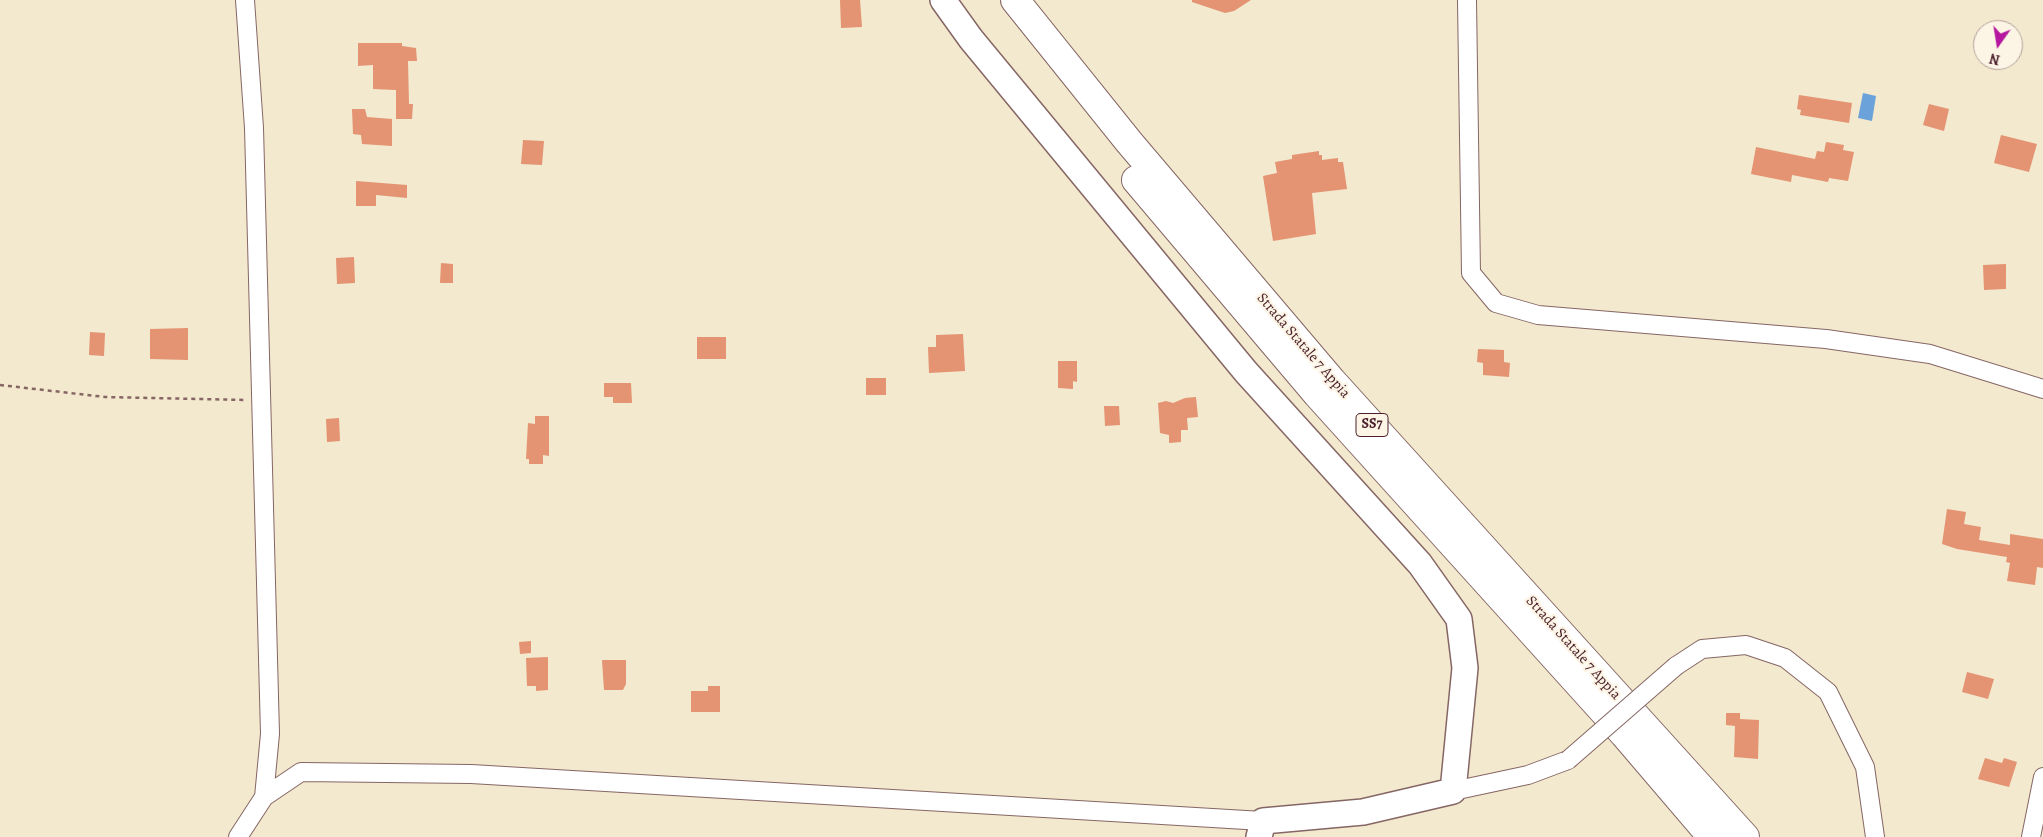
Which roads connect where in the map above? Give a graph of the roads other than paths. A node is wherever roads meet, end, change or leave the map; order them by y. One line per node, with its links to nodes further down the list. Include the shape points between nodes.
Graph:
1 (245, 0): 9 (street, via 254,128 270,734)
2 (943, 0): 8 (street, via 971,39 1246,372 1420,564 1459,619 1465,668)
3 (994, 0): 12 (highway, Strada Statale 7 Appia / SS7, via 1114,154 1316,394 1624,734)
4 (1015, 0): 13 (highway, Strada Statale 7 Appia / SS7, via 1332,381)
5 (1467, 0): 6 (street, via 1471,273 1496,303 1538,315 1826,339 1930,354)
6 (2043, 389)
7 (2043, 777): 15 (street)
8 (1453, 791): 10 (street, via 1363,812); 14 (street, bridge, via 1528,775 1568,760 1676,666 1702,648 1746,644 1785,658 1828,692 1865,766)
9 (264, 797): 10 (street, via 301,772 471,774); 11 (street)
10 (1261, 829)
11 (238, 837)
12 (1712, 837)
13 (1745, 837)
14 (1875, 837)
15 (2031, 837)

